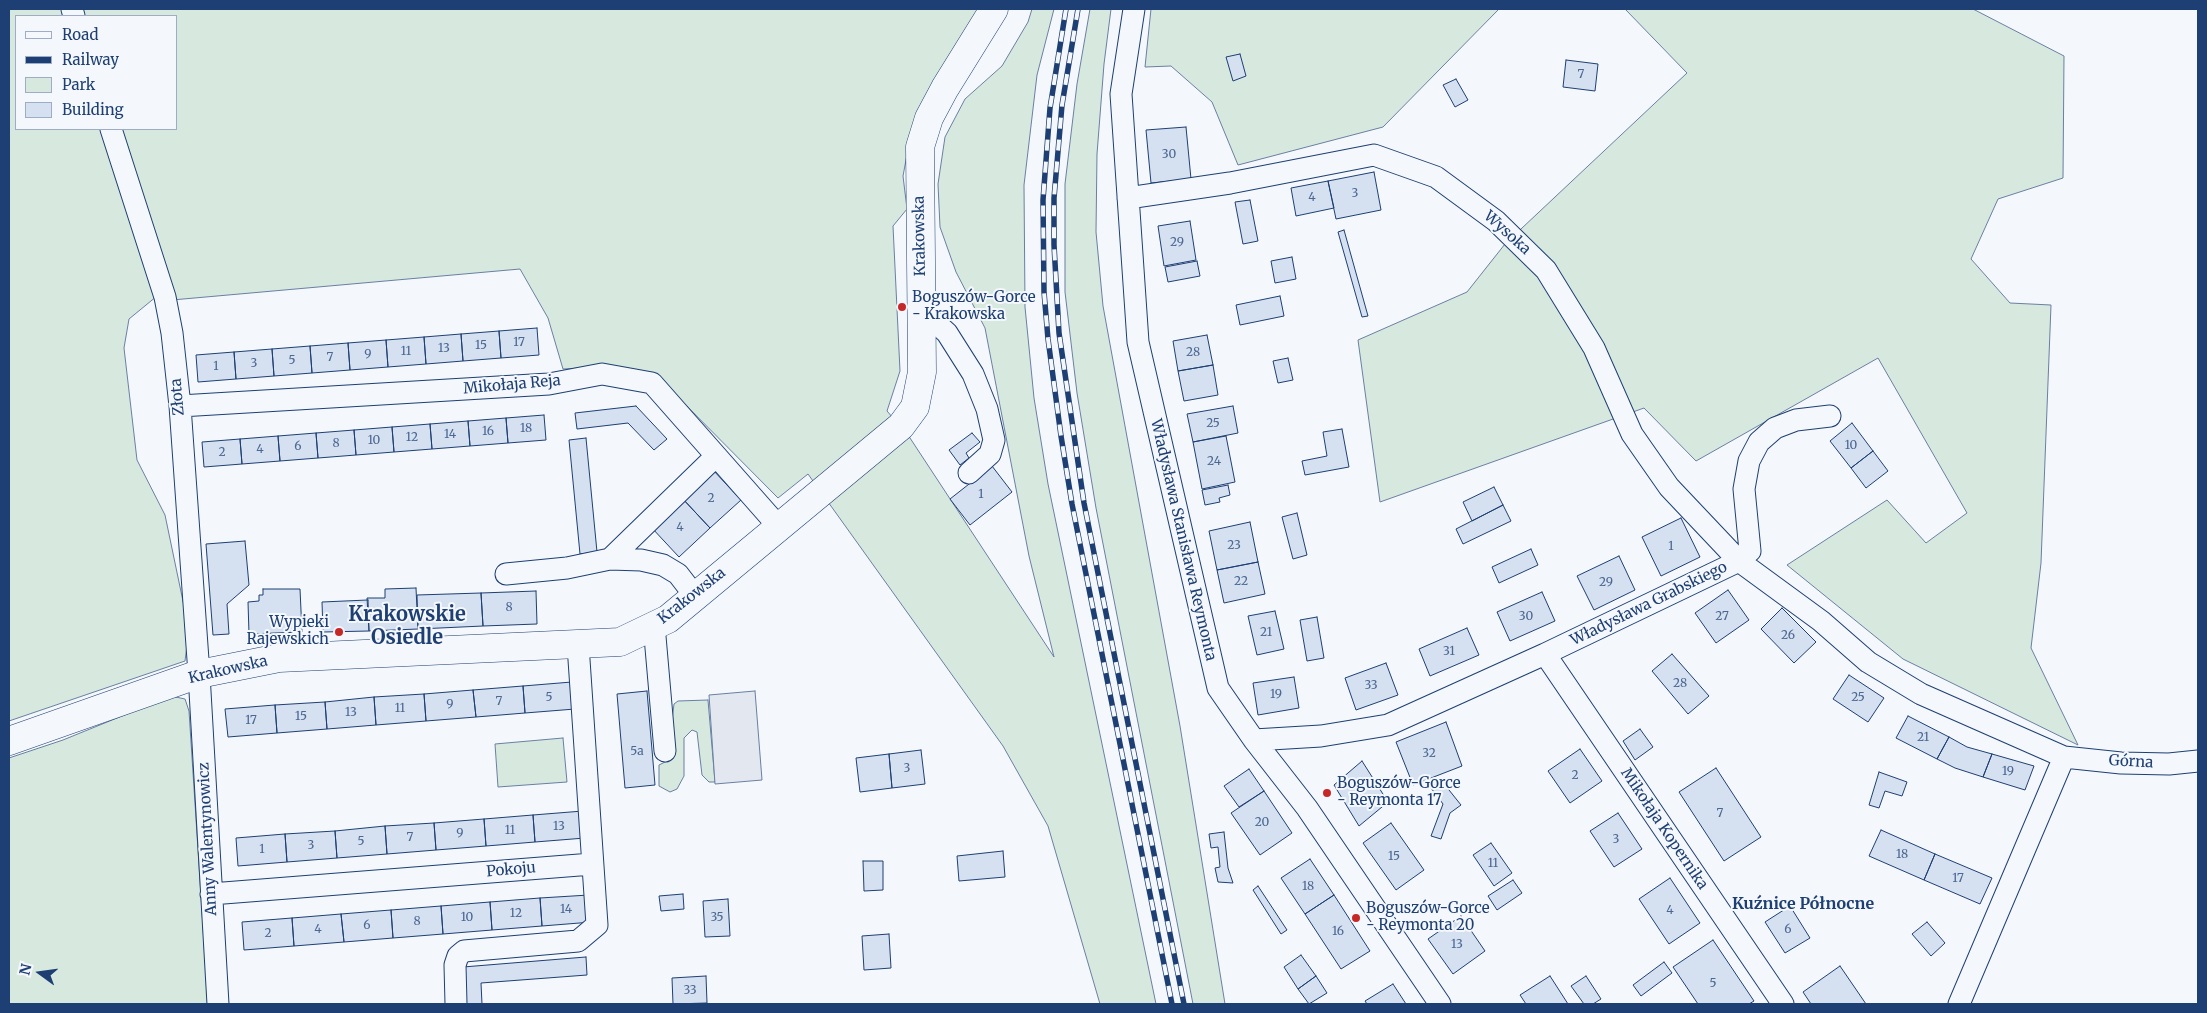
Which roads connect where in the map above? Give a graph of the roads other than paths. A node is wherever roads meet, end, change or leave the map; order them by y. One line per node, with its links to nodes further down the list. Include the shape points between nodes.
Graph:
1 (994, 9): 5 (main road, Krakowska, via 945,88 929,118 920,147)
2 (1134, 9): 4 (street, Władysława Stanisława Reymonta, via 1121,94)
3 (111, 130): 6 (street, Złota, via 165,297)
4 (1128, 198): 12 (street, Wysoka, via 1230,183 1374,155 1436,177 1496,221 1546,270 1594,348 1632,434 1669,487); 19 (street, Władysława Stanisława Reymonta, via 1138,342 1194,590 1218,688)
5 (921, 321): 9 (street, via 936,323 947,333 973,374 987,409 994,440 990,454); 10 (main road, Krakowska, via 922,372 915,407 901,426)
6 (180, 406): 8 (street, Mikołaja Reja, via 549,384 602,374 652,383); 18 (street, Złota)
7 (1830, 416): 12 (street, via 1796,420 1775,428 1759,442 1749,461 1744,489 1750,551)
8 (716, 456): 10 (street, Mikołaja Reja); 11 (street)
9 (968, 473)
10 (785, 521): 14 (main road, Krakowska)
11 (610, 559): 13 (street, via 567,568); 14 (street, via 663,565 678,574)
12 (1740, 561): 17 (street, Władysława Grabskiego); 22 (street, Władysława Grabskiego, via 1821,621 1868,662 1921,694)
13 (506, 574)
14 (695, 596): 15 (main road, Krakowska, via 668,619)
15 (654, 626): 16 (main road, Krakowska, via 620,642); 21 (street)
16 (578, 644): 18 (main road, Krakowska, via 279,658); 24 (street)
17 (1545, 654): 19 (street, Władysława Grabskiego, via 1388,725 1321,736); 29 (street, Mikołaja Kopernika)
18 (199, 674): 20 (main road, Krakowska); 25 (street, Anny Walentynowicz)
19 (1254, 740): 28 (street, Władysława Stanisława Reymonta, via 1307,808)
20 (9, 742)
21 (665, 750)
22 (2064, 757): 23 (street, Górna, via 2121,763); 30 (street)
23 (2198, 761)
24 (592, 864): 25 (street, Pokoju); 27 (street, via 597,925 578,941 464,951 455,965)
25 (211, 894): 26 (street, Anny Walentynowicz)
26 (218, 1004)
27 (456, 1004)
28 (1440, 1004)
29 (1783, 1004)
30 (1959, 1004)

